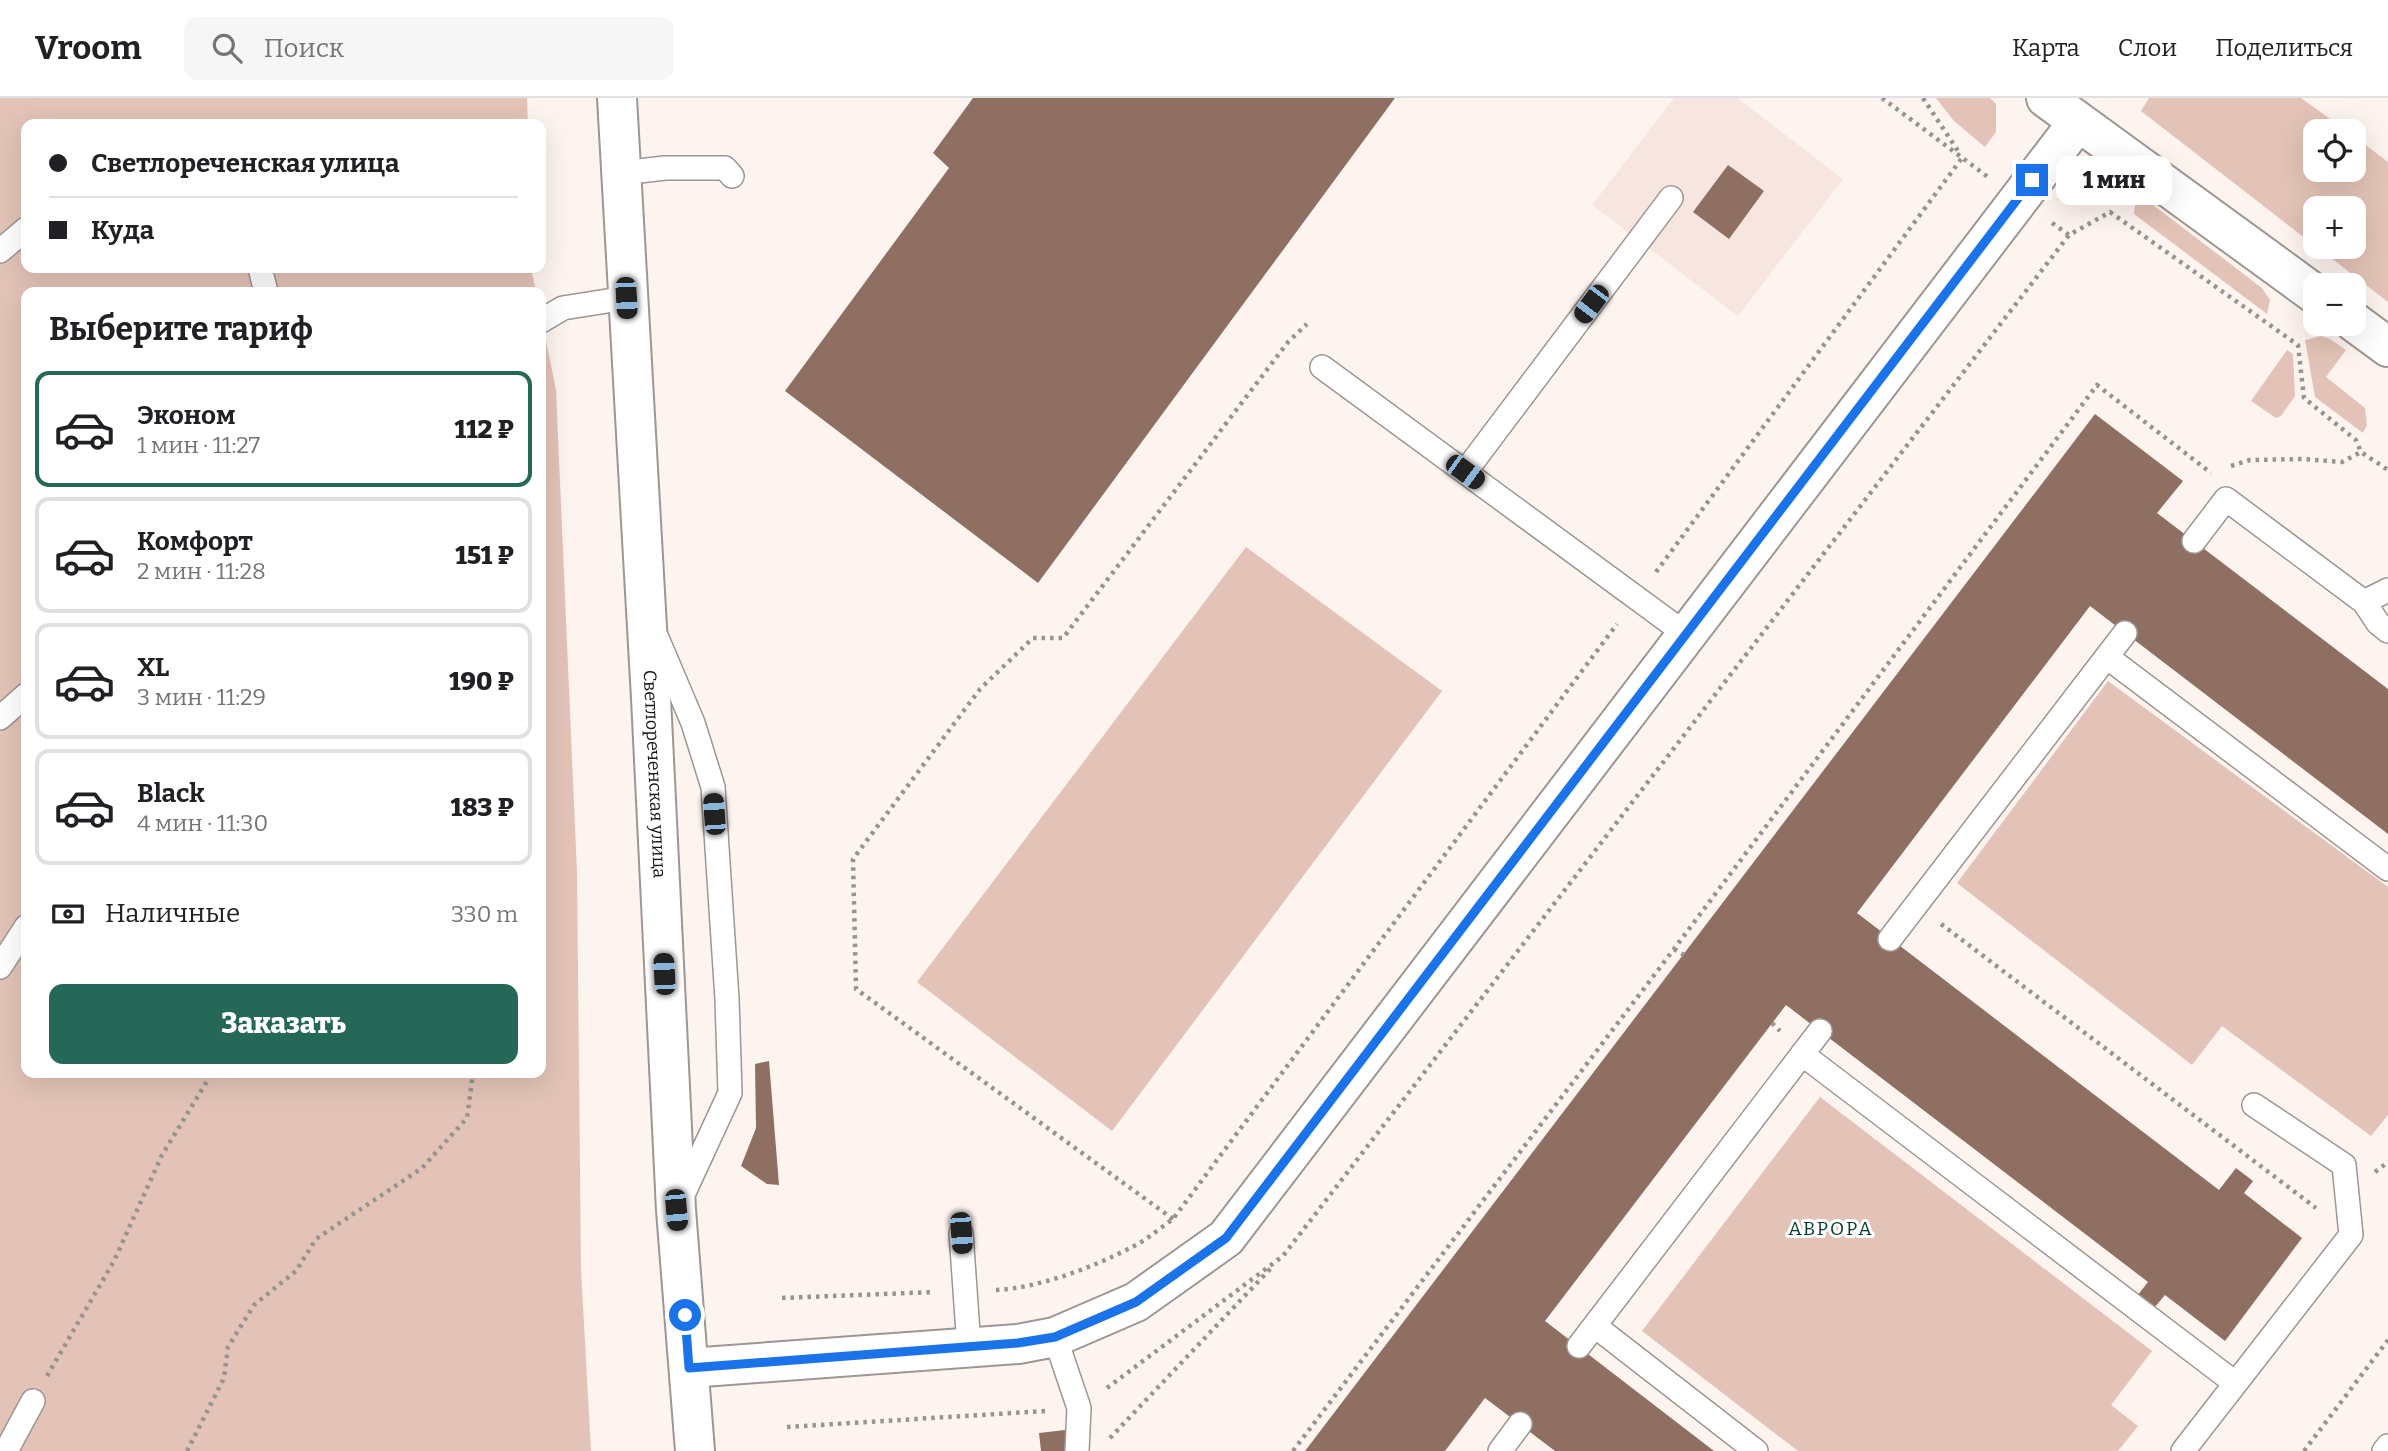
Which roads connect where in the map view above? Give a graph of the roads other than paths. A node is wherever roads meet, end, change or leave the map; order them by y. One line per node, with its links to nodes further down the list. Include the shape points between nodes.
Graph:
1 (617, 98): 4 (street, Светлореченская улица)
2 (2046, 98): 3 (street)
3 (2078, 121): 9 (street); 22 (street)
4 (622, 173): 5 (lane, via 725,168); 10 (street, Светлореченская улица)
5 (732, 176)
6 (1671, 198): 15 (lane)
7 (21, 233): 8 (lane)
8 (0, 251)
9 (2303, 285)
10 (626, 298): 11 (lane, via 563,308); 19 (street, Светлореченская улица)
11 (546, 318)
12 (2366, 331): 13 (street)
13 (2388, 347)
14 (1322, 367): 15 (lane)
15 (1465, 472): 22 (lane)
16 (2194, 541): 18 (lane, via 2226,499)
17 (2388, 590): 18 (lane)
18 (2364, 602): 20 (lane)
19 (645, 609): 33 (street, Светлореченская улица); 33 (lane, via 693,723 713,787 727,1012 730,1093)
20 (2388, 631)
21 (2124, 633): 23 (lane)
22 (1686, 635): 36 (street, via 1226,1238 1136,1302)
23 (2106, 657): 26 (lane); 28 (lane)
24 (21, 699): 25 (lane)
25 (0, 718)
26 (2388, 869)
27 (21, 935): 29 (lane)
28 (1890, 939)
29 (0, 967)
30 (1820, 1031): 31 (lane)
31 (1802, 1054): 35 (lane); 40 (lane)
32 (2254, 1105): 40 (lane, via 2344,1165 2351,1235)
33 (676, 1210): 39 (street, Светлореченская улица)
34 (961, 1233): 38 (lane)
35 (1595, 1326): 37 (lane); 48 (lane)
36 (1055, 1337): 38 (street); 46 (lane, via 1079,1408)
37 (1579, 1346)
38 (970, 1347): 39 (street)
39 (689, 1368): 45 (street, Светлореченская улица)
40 (2235, 1384): 49 (lane)
41 (33, 1401): 44 (lane)
42 (1520, 1424): 47 (lane)
43 (2388, 1446): 50 (lane)
44 (6, 1451)
45 (695, 1451)
46 (1076, 1451)
47 (1500, 1451)
48 (1756, 1451)
49 (2183, 1451)
50 (2384, 1451)

